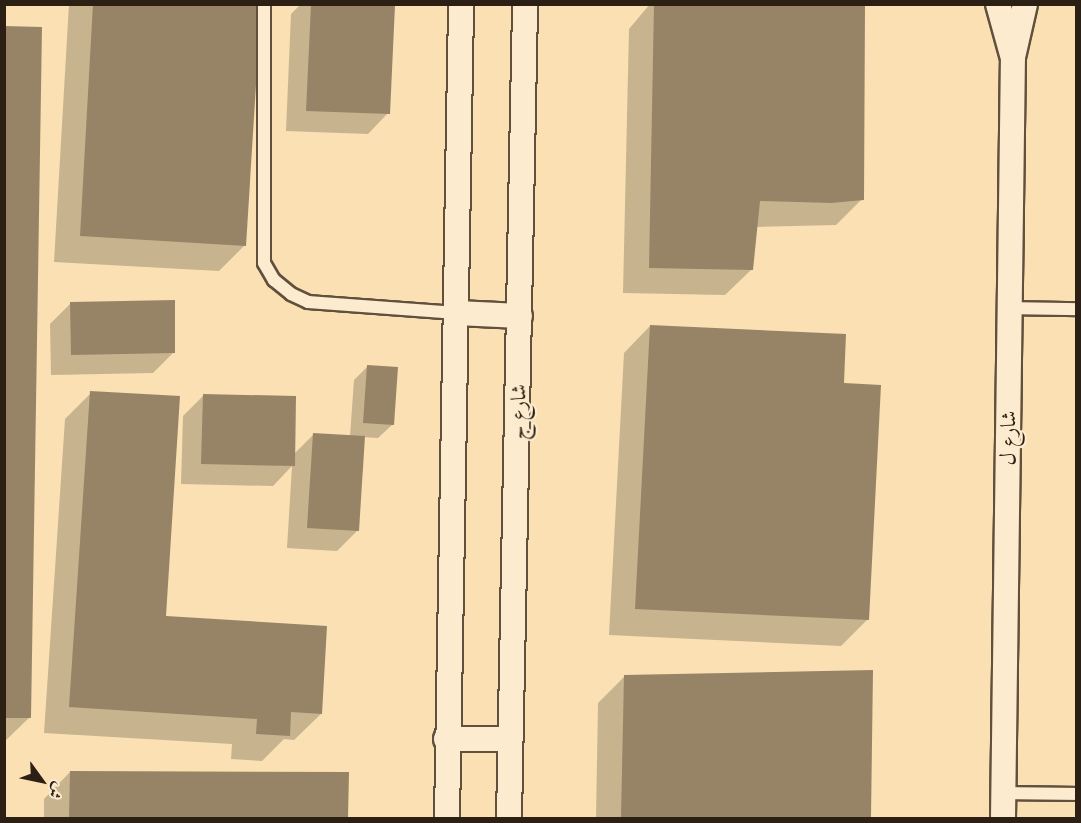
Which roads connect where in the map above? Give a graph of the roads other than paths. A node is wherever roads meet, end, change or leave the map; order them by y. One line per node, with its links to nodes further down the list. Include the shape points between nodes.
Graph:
1 (264, 4): 9 (lane, via 264,263 274,280 308,302)
2 (462, 4): 9 (street)
3 (525, 4): 10 (street, شارع ج)
4 (998, 4): 6 (street, شارع ل)
5 (1024, 4): 6 (street, شارع ل)
6 (1013, 57): 7 (street, شارع ل)
7 (1010, 308): 8 (lane); 13 (street, شارع ل)
8 (1077, 309)
9 (457, 313): 10 (street); 11 (street)
10 (520, 316): 12 (street, شارع ج)
11 (446, 739): 12 (street); 15 (street)
12 (509, 739): 16 (street, شارع ج)
13 (1003, 793): 14 (lane); 17 (street, شارع ل)
14 (1077, 794)
15 (447, 819)
16 (509, 819)
17 (1003, 819)

